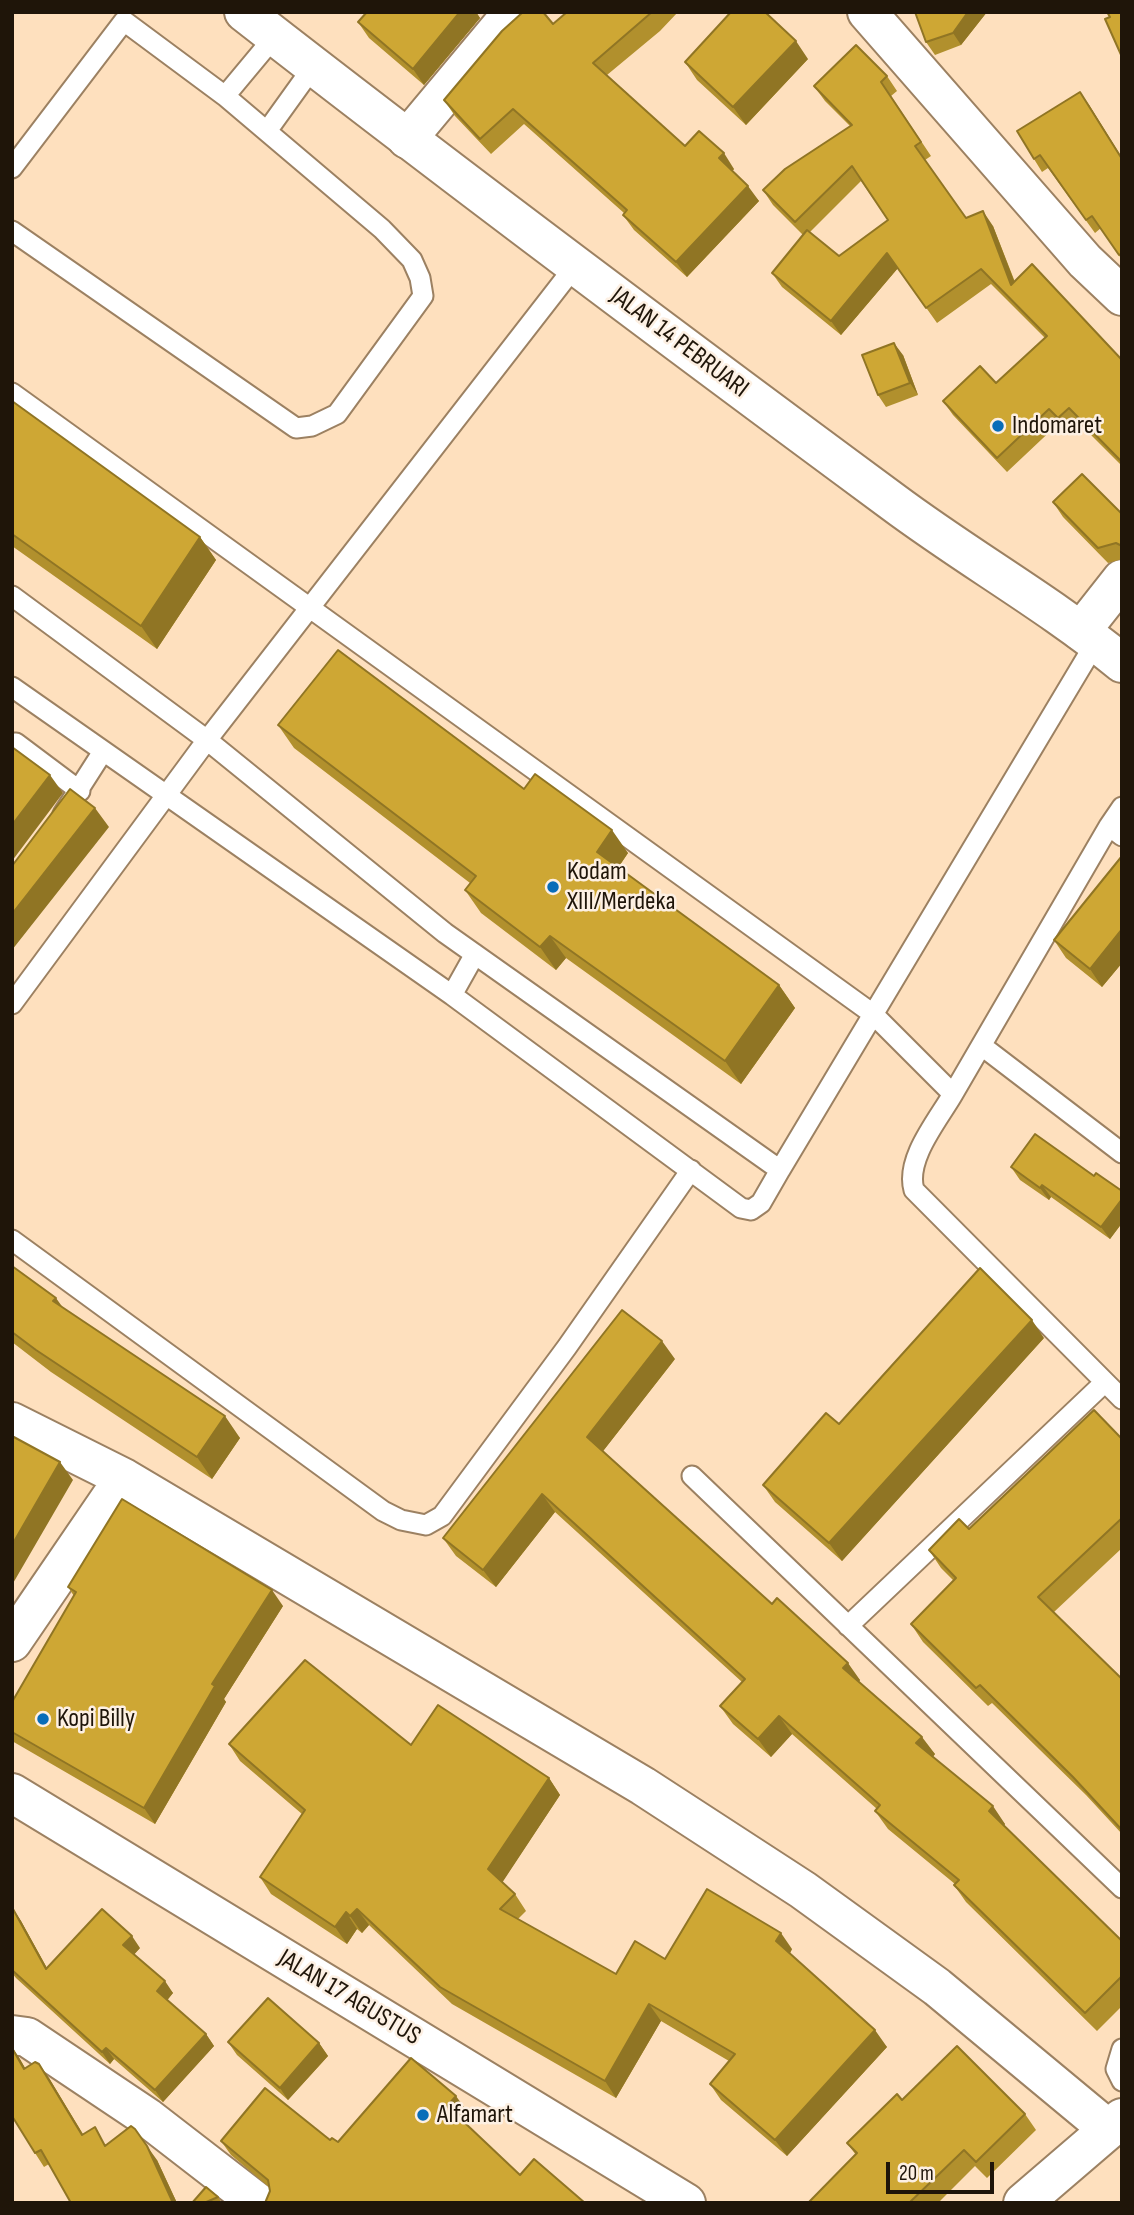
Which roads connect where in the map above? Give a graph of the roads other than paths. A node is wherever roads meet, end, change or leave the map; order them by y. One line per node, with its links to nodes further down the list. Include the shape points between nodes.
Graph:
1 (244, 12): 5 (street, JALAN 14 PEBRUARI)
2 (513, 12): 9 (street)
3 (867, 12): 13 (street, via 1085,261)
4 (120, 17): 7 (lane); 10 (lane)
5 (275, 36): 6 (street, JALAN 14 PEBRUARI); 7 (lane)
6 (313, 67): 8 (lane); 9 (street, JALAN 14 PEBRUARI)
7 (225, 96): 8 (lane)
8 (267, 131): 11 (lane, via 412,260 423,296 337,414 312,426 296,428 286,423)
9 (407, 139): 12 (street, JALAN 14 PEBRUARI)
10 (12, 168)
11 (12, 231)
12 (575, 266): 17 (lane); 18 (street, JALAN 14 PEBRUARI, via 937,535)
13 (1122, 296)
14 (12, 393): 17 (lane)
15 (1122, 579): 18 (street)
16 (12, 596): 20 (lane)
17 (311, 607): 20 (lane); 31 (lane)
18 (1099, 645): 31 (lane)
19 (12, 687): 22 (lane)
20 (207, 740): 24 (lane); 28 (lane)
21 (14, 743): 23 (lane)
22 (103, 753): 23 (lane); 24 (lane)
23 (80, 791): 26 (lane)
24 (166, 797): 29 (lane); 30 (lane)
25 (1122, 807): 27 (lane)
26 (50, 831)
27 (1116, 831): 32 (lane)
28 (475, 954): 29 (lane); 36 (lane)
29 (452, 995): 35 (lane)
30 (12, 1004)
31 (873, 1014): 33 (lane); 36 (lane)
32 (982, 1046): 33 (lane); 34 (lane)
33 (953, 1094): 38 (lane, via 915,1163 910,1177 914,1190)
34 (1122, 1153)
35 (691, 1170): 36 (lane, via 741,1208 751,1210 761,1203); 37 (lane, via 442,1516 426,1525 383,1511)
36 (780, 1170)
37 (12, 1240)
38 (1104, 1383): 39 (lane); 43 (lane)
39 (1122, 1399)
40 (12, 1422): 42 (street)
41 (692, 1476): 43 (lane)
42 (124, 1478): 44 (street); 50 (street, via 632,1779 803,1891)
43 (848, 1626): 46 (lane)
44 (12, 1642)
45 (12, 1793): 52 (street, JALAN 17 AGUSTUS)
46 (1122, 1888)
47 (12, 2035): 51 (street, via 27,2037 148,2118)
48 (1122, 2049): 49 (lane, via 1116,2069)
49 (1122, 2081)
50 (1115, 2124): 53 (street)
51 (258, 2203)
52 (686, 2203)
53 (1023, 2203)

